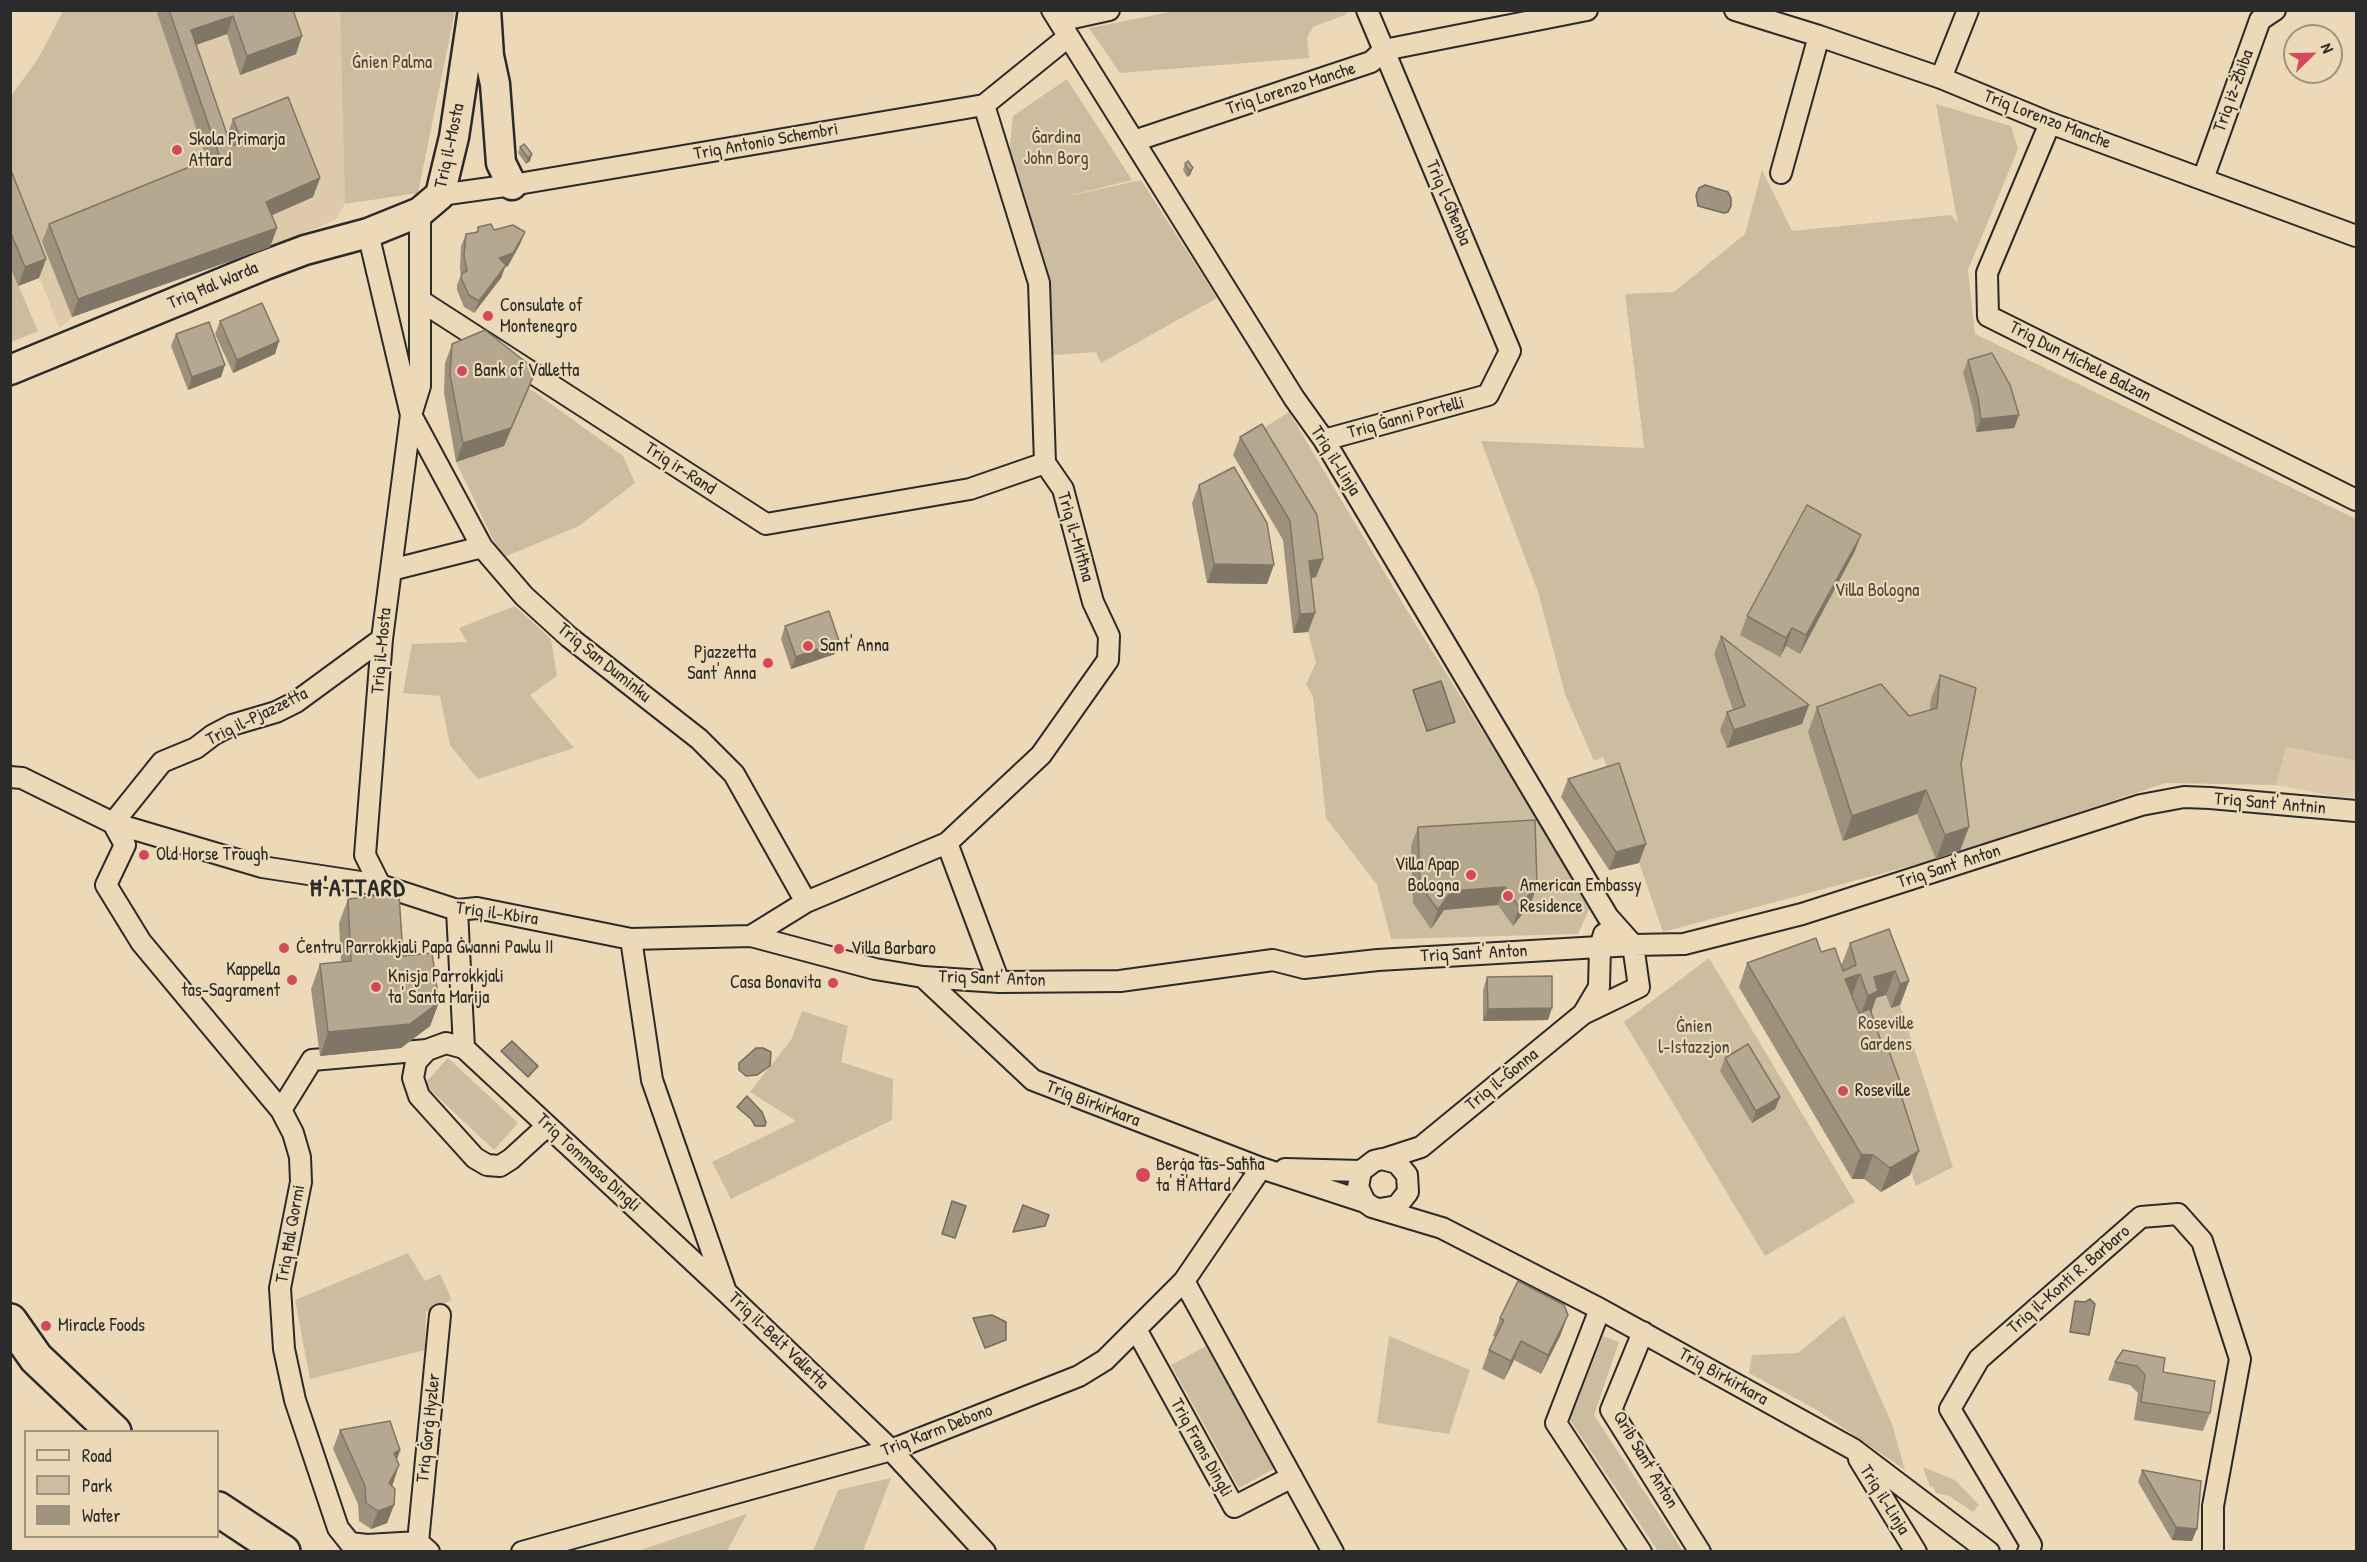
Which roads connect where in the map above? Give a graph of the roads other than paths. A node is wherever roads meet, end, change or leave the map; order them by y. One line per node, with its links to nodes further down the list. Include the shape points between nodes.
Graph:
1 (473, 10): 19 (street, Triq il-Mosta, via 454,137)
2 (486, 10): 18 (street, via 501,163)
3 (1109, 10): 9 (street)
4 (1367, 10): 11 (street, Triq l-Għenba)
5 (1587, 10): 11 (street, Triq Lorenzo Manche)
6 (1735, 10): 10 (street, Triq Lorenzo Manche)
7 (1968, 10): 12 (street)
8 (2275, 10): 17 (street, Triq iż-Żbiba, via 2260,20)
9 (1059, 23): 13 (street, Triq Antonio Schembri); 15 (street, Triq il-Linja)
10 (1819, 36): 12 (street, Triq Lorenzo Manche); 16 (street)
11 (1384, 50): 15 (street, Triq Lorenzo Manche, via 1371,62); 24 (street, Triq l-Għenba, via 1510,351)
12 (1941, 78): 14 (street, Triq Lorenzo Manche)
13 (984, 105): 18 (street, Triq Antonio Schembri); 27 (street, via 1040,283)
14 (2050, 123): 17 (street, Triq Lorenzo Manche); 28 (street, Triq Dun Michele Balzan, via 1987,273 1988,316)
15 (1134, 141): 26 (street, Triq il-Linja)
16 (1781, 173)
17 (2203, 179): 21 (street, Triq Lorenzo Manche)
18 (512, 185): 19 (street, Triq Antonio Schembri)
19 (430, 204): 20 (street, Triq Ħal Warda); 22 (street, Triq il-Mosta)
20 (368, 234): 23 (street, Triq Ħal Warda, via 265,265); 25 (street, Triq il-Mosta)
21 (2356, 236)
22 (420, 301): 25 (street, Triq il-Mosta, via 420,386); 27 (street, Triq ir-Rand, via 766,524 970,489)
23 (10, 370)
24 (1488, 395): 26 (street, Triq Ġanni Portelli)
25 (411, 416): 29 (street, Triq San Duminku); 30 (street, Triq il-Mosta)
26 (1324, 440): 40 (street, Triq il-Linja)
27 (1045, 463): 36 (street, Triq il-Mitħna, via 1063,489 1093,602 1109,636 1108,660 1041,755)
28 (2356, 500)
29 (482, 547): 30 (street); 38 (street, Triq San Duminku, via 524,596 569,637 699,739 734,774)
30 (391, 570): 31 (street, Triq il-Mosta)
31 (382, 639): 35 (street, Triq il-Pjazzetta, via 296,702 232,725 196,748 162,762); 37 (street, Triq il-Mosta, via 365,855)
32 (14, 783): 35 (street, Triq il-Kbira)
33 (2184, 797): 34 (street, Triq Sant' Antnin); 43 (street, Triq Sant' Anton, via 2142,805 1802,914 1684,944)
34 (2356, 811)
35 (113, 823): 37 (street, Triq il-Kbira, via 262,867); 49 (street, Triq Ħal Qormi, via 125,845 106,885 141,942)
36 (947, 843): 38 (street, Triq il-Mitħna); 46 (street)
37 (380, 885): 39 (street, Triq il-Kbira)
38 (806, 902): 41 (street, Triq il-Mitħna)
39 (457, 910): 42 (street, Triq il-Kbira, via 477,908); 48 (street)
40 (1608, 917): 43 (street, Triq il-Linja); 44 (street)
41 (751, 936): 42 (street, Triq il-Kbira); 45 (street, Triq Sant' Anton, via 875,969)
42 (632, 939): 59 (street, Triq il-Belt Valletta, via 652,1080)
43 (1633, 945): 44 (street, Triq Sant' Anton); 47 (street, Triq il-Ġonna, via 1639,987)
44 (1600, 947): 46 (street, Triq Sant' Anton, via 1304,968 1273,960 1120,981); 47 (street, Triq il-Ġonna, via 1599,987)
45 (923, 977): 46 (street, Triq Sant' Anton); 53 (street, Triq Birkirkara, via 1033,1080)
46 (999, 982)
47 (1583, 1014): 51 (street, Triq il-Ġonna)
48 (446, 1047): 49 (street, via 312,1060); 50 (street, Triq Tommaso Dingli); 50 (street, via 416,1062 413,1078 419,1096 475,1158 487,1165 500,1166)
49 (281, 1110): 70 (street, Triq Ħal Qormi, via 293,1132 302,1182 280,1288 284,1349 295,1400 338,1528 350,1543)
50 (548, 1126): 59 (street, Triq Tommaso Dingli)
51 (1421, 1146): 52 (street, Triq il-Ġonna); 55 (street, Triq il-Ġonna)
52 (1384, 1159): 54 (street, via 1374,1161); 55 (street, Triq Birkirkara, via 1397,1163)
53 (1261, 1168): 54 (street, Triq Birkirkara); 56 (street, Triq Birkirkara); 58 (street, Triq Karm Debono)
54 (1361, 1172): 56 (street, via 1358,1187)
55 (1408, 1184): 56 (street, via 1397,1206); 57 (street, Triq Birkirkara)
56 (1373, 1205): 57 (street, Triq Birkirkara)
57 (1442, 1228): 60 (street, Triq Birkirkara)
58 (1184, 1281): 63 (street, Triq Karm Debono); 68 (street)
59 (726, 1292): 67 (street, Triq il-Belt Valletta)
60 (1600, 1309): 64 (street, Triq Birkirkara); 75 (street, via 1556,1423)
61 (440, 1315): 70 (street, Triq Ġorġ Hyzler)
62 (10, 1321): 65 (highway, via 36,1358)
63 (1137, 1331): 67 (street, Triq Karm Debono, via 1105,1360 1079,1376); 68 (street, Triq Frans Dingli, via 1234,1507)
64 (1642, 1332): 66 (street, Triq Birkirkara); 76 (street, Qrib Sant' Anton, via 1611,1410)
65 (113, 1430)
66 (1853, 1449): 77 (street, Triq il-Linja); 78 (street, Triq Birkirkara)
67 (891, 1450): 72 (street, Triq Karm Debono); 73 (street, Triq il-Belt Valletta)
68 (1292, 1477): 74 (street)
69 (219, 1510): 71 (highway)
70 (423, 1547)
71 (284, 1551)
72 (522, 1551)
73 (985, 1551)
74 (1333, 1551)
75 (1641, 1551)
76 (1700, 1551)
77 (1916, 1551)
78 (1989, 1551)
79 (2028, 1551): 80 (street, Triq il-Konti R. Barbaro, via 2031,1545 1950,1409 1979,1359 2141,1217 2178,1214 2202,1241 2240,1359 2213,1506)
80 (2213, 1551)

